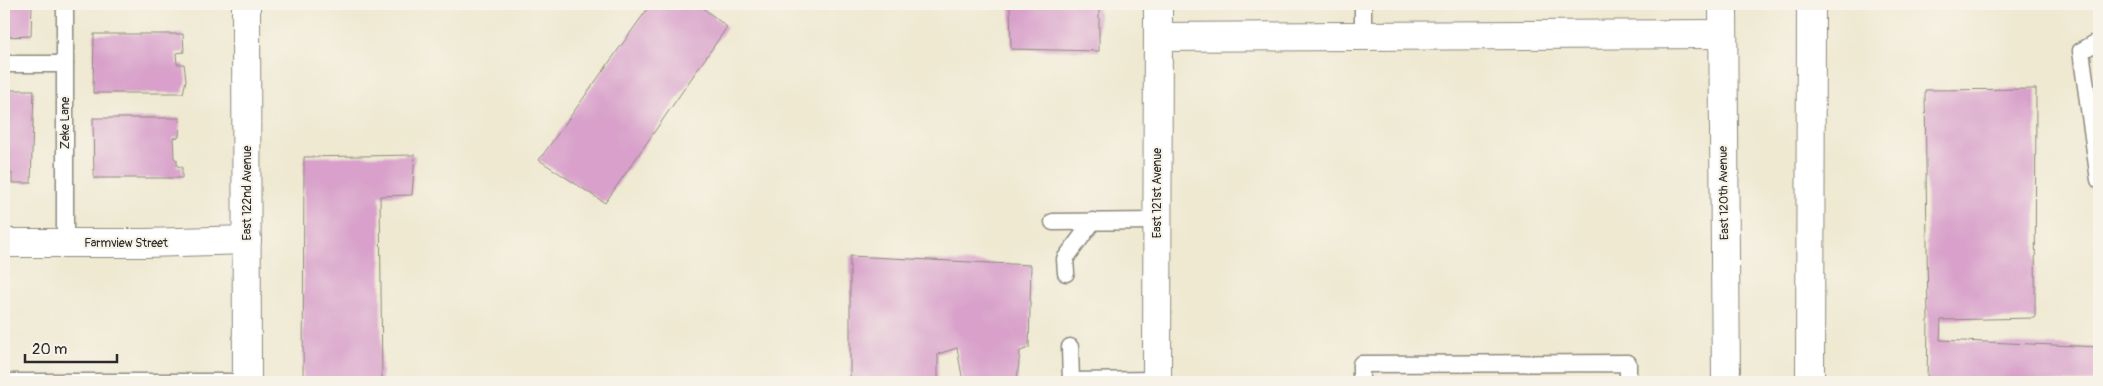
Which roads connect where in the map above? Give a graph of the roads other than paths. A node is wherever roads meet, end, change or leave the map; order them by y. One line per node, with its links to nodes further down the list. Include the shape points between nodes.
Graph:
1 (64, 4): 12 (lane, Zeke Lane)
2 (246, 4): 17 (street, East 122nd Avenue)
3 (1158, 4): 8 (street, East 121st Avenue)
4 (1363, 4): 9 (lane)
5 (1722, 4): 7 (street, East 120th Avenue)
6 (1811, 4): 29 (street)
7 (1722, 34): 9 (street); 28 (street, East 120th Avenue)
8 (1158, 37): 9 (street); 15 (street, East 121st Avenue)
9 (1363, 37)
10 (2099, 41): 13 (lane, via 2081,51)
11 (4, 64): 12 (lane)
12 (65, 64): 19 (lane, Zeke Lane)
13 (2099, 180)
14 (1093, 221): 15 (lane); 16 (lane); 20 (lane, via 1065,259)
15 (1157, 221): 22 (street, East 121st Avenue)
16 (1052, 222)
17 (247, 240): 19 (street, Farmview Street); 24 (street, East 122nd Avenue)
18 (4, 243): 19 (street, Farmview Street)
19 (65, 243)
20 (1066, 273)
21 (1070, 347): 25 (lane)
22 (1157, 381): 25 (lane)
23 (4, 382): 24 (lane)
24 (247, 382)
25 (1071, 382)
26 (1361, 382): 27 (lane, via 1361,364 1628,363)
27 (1628, 382)
28 (1726, 382)
29 (1810, 382)

